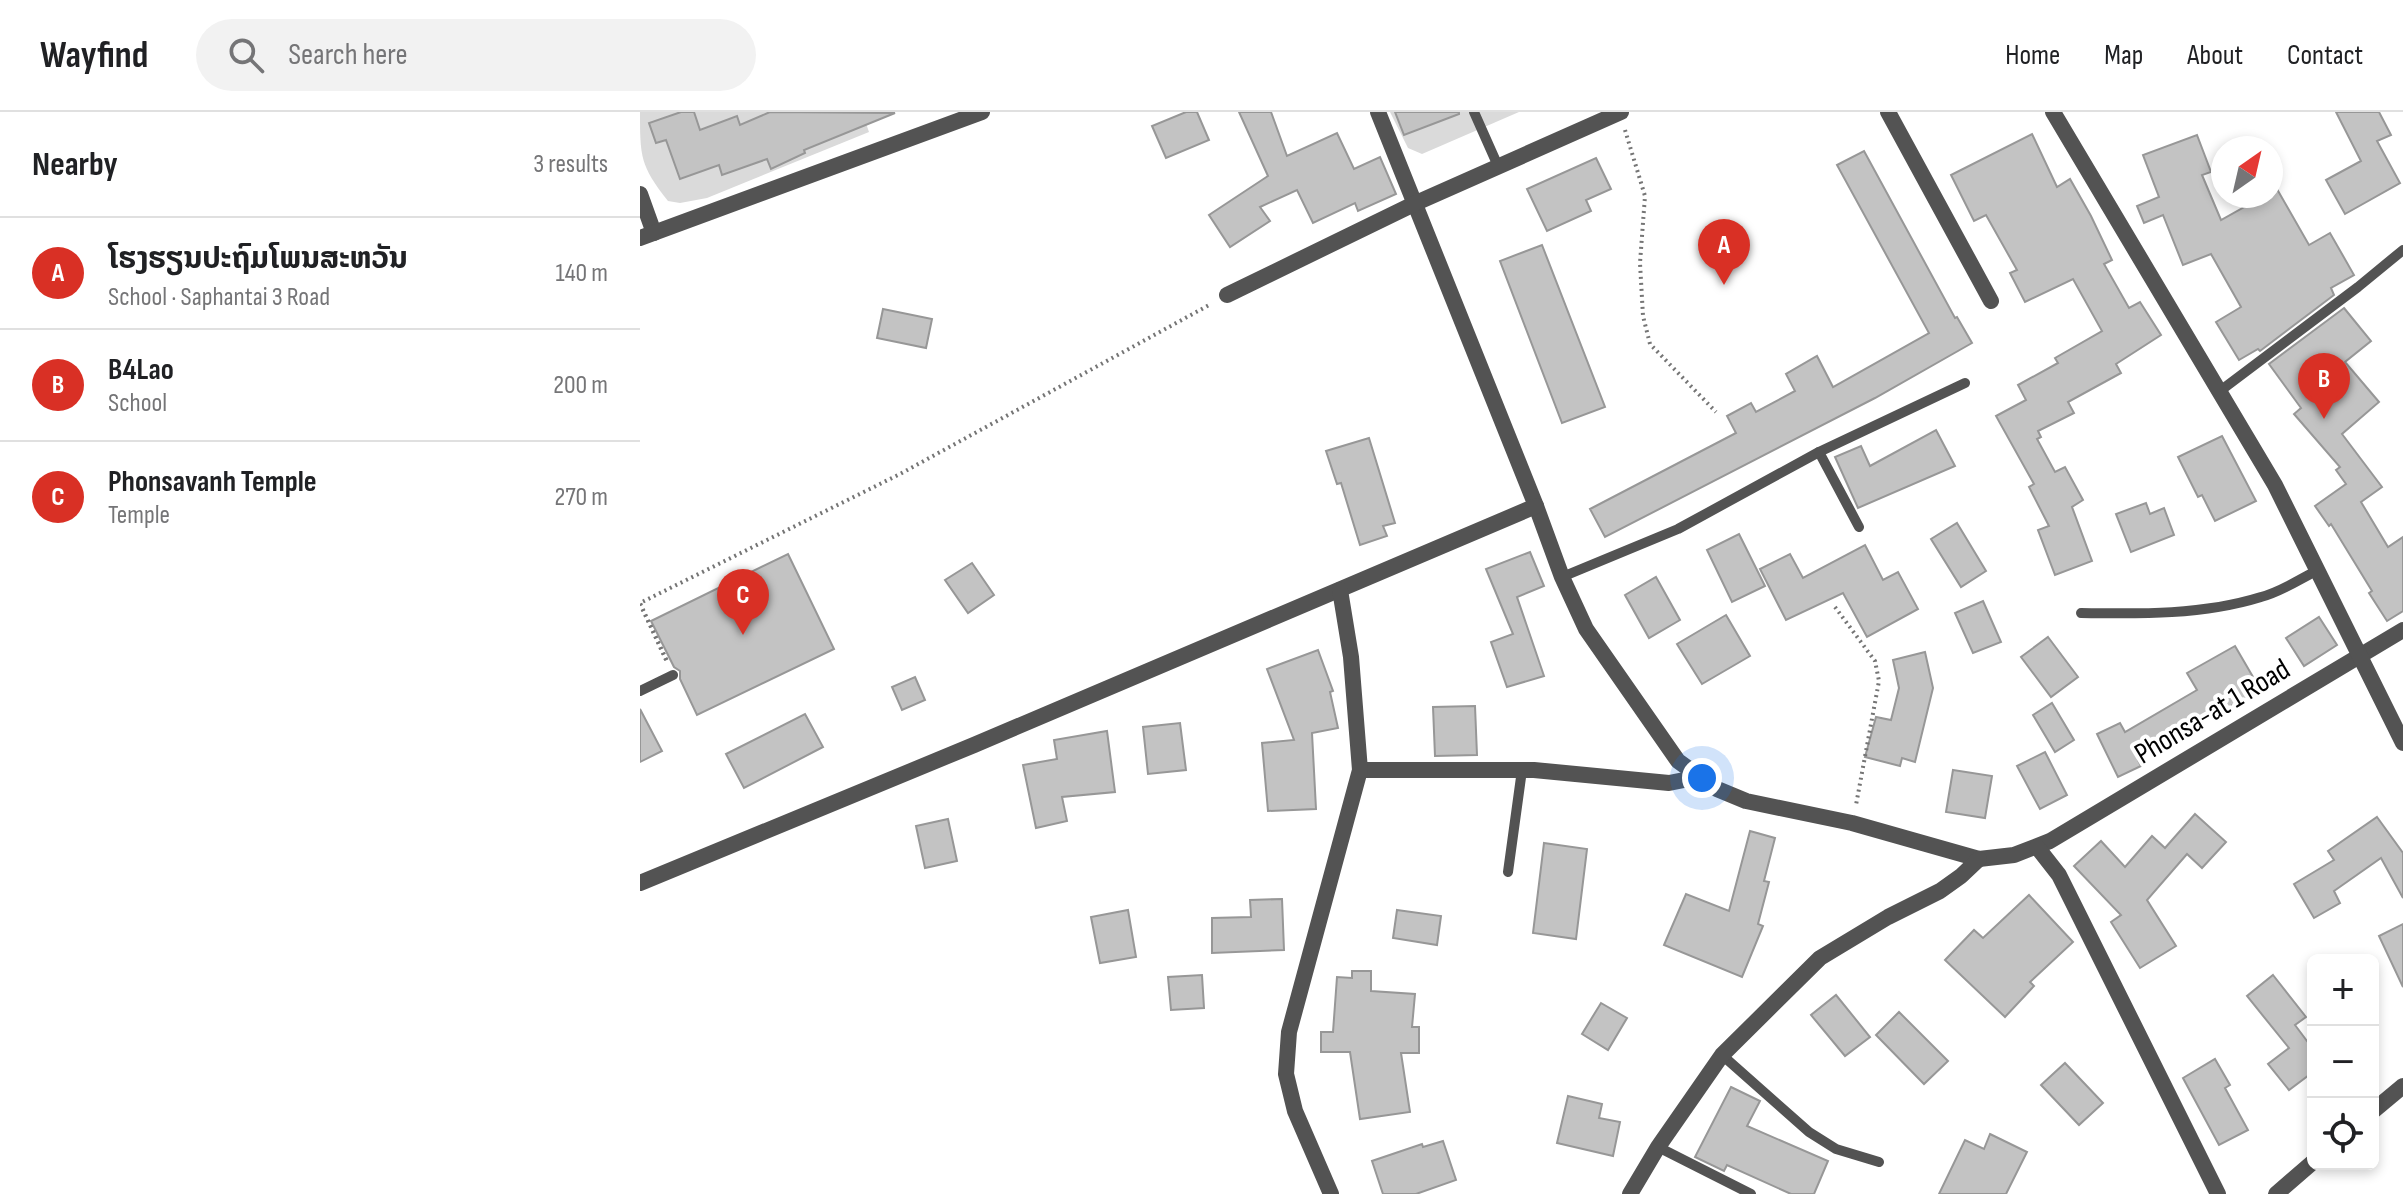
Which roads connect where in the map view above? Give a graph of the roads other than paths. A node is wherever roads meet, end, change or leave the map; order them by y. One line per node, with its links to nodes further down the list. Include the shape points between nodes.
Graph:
1 (982, 112): 10 (street)
2 (1378, 112): 9 (street)
3 (1474, 112): 7 (lane)
4 (1620, 112): 7 (street)
5 (1888, 112): 13 (street)
6 (2058, 113): 15 (street)
7 (1498, 166): 9 (street)
8 (640, 194): 10 (street)
9 (1416, 203): 12 (street); 17 (street)
10 (647, 236)
11 (2403, 250): 15 (lane)
12 (1227, 295)
13 (1991, 301)
14 (1965, 383): 16 (lane)
15 (2220, 391): 19 (street)
16 (1819, 452): 18 (lane); 20 (lane, via 1678,529)
17 (1536, 506): 20 (street); 21 (street)
18 (1859, 527)
19 (2318, 570): 22 (lane, via 2263,597 2217,606 2158,614); 24 (street)
20 (1562, 577): 30 (street, via 1586,629 1628,692 1678,761)
21 (1340, 590): 28 (street); 34 (street)
22 (2081, 613)
23 (2403, 630): 24 (street, Phonsa-at 1 Road)
24 (2358, 655): 27 (street); 31 (street, Phonsa-at 1 Road)
25 (673, 675): 26 (lane)
26 (640, 691)
27 (2403, 743)
28 (1360, 770): 29 (street); 41 (street, via 1289,1032 1286,1074 1295,1111)
29 (1522, 770): 30 (street, via 1669,783); 33 (lane)
30 (1699, 777): 32 (street, via 1746,801 1852,823)
31 (2044, 844): 32 (street, Phonsa-at 1 Road); 44 (street)
32 (1979, 859): 35 (street, via 1940,891 1820,958)
33 (1508, 872)
34 (640, 883)
35 (1722, 1055): 38 (street); 39 (lane, via 1809,1132 1836,1149)
36 (2403, 1086): 37 (street)
37 (2379, 1101)
38 (1658, 1147): 42 (street); 43 (lane)
39 (1879, 1162)
40 (2307, 1167): 45 (street)
41 (1331, 1194)
42 (1630, 1194)
43 (1751, 1194)
44 (2218, 1194)
45 (2276, 1194)

